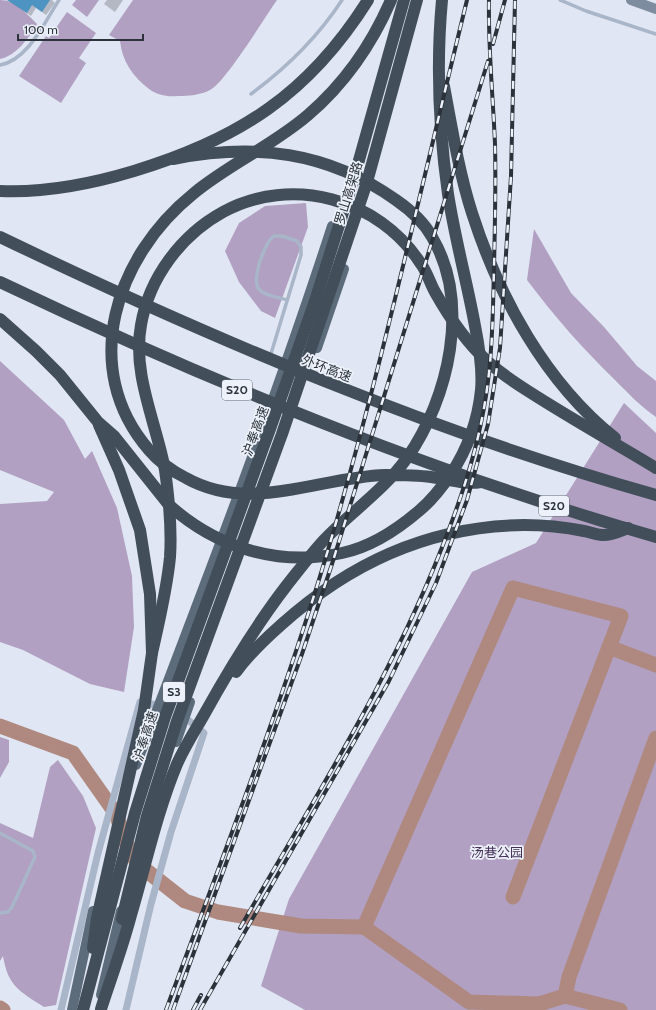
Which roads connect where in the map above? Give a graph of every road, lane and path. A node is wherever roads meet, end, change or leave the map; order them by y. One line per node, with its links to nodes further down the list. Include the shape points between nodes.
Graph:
1 (59, 0): 15 (lane, via 24,54 8,64)
2 (342, 0): 16 (lane, via 323,27 297,55 273,78)
3 (368, 0): 17 (highway, via 325,58 284,97 216,141)
4 (391, 0): 28 (highway, via 352,68 325,99 261,150 208,182 185,200 147,243 125,284 116,313 111,343 112,372 120,402 134,430 152,453 177,473 208,489 241,494 269,494 333,480 384,475 429,477 470,484)
5 (399, 0): 35 (main road, via 349,176 306,308 228,524)
6 (404, 0): 24 (highway, 罗山高架路, via 354,178)
7 (417, 0): 25 (highway, 罗山高架路, via 367,182)
8 (422, 0): 40 (main road, via 373,179 331,308 213,636 125,892)
9 (442, 0): 14 (highway)
10 (560, 0): 13 (lane)
11 (631, 0): 12 (main road)
12 (656, 9)
13 (656, 34)
14 (439, 56): 26 (highway, via 443,154 449,198 477,337 481,388 478,414 459,462 428,503 408,521 386,535 347,552 309,558 263,554 240,548 192,523 170,505 114,436); 27 (highway, via 462,178 472,213 512,310 548,366 577,402 611,434)
15 (0, 65)
16 (250, 94)
17 (173, 159): 18 (highway, via 66,187); 33 (highway, via 226,151 267,151 293,155 344,171 382,190 410,210 432,236 446,268 452,303 451,339 446,372 438,401 424,430 406,459 384,485 324,540 286,586 235,660)
18 (0, 191)
19 (0, 237): 23 (highway, 外环高速, via 121,295)
20 (0, 282): 28 (highway, S20, via 229,386 363,440)
21 (287, 300): 21 (lane, via 301,255 301,247 293,239 274,236 266,244 256,285 261,291); 23 (lane)
22 (0, 320): 26 (highway, via 60,375)
23 (269, 360): 29 (highway, 外环高速, via 439,425)
24 (285, 387): 37 (highway, 沪奉高速 / S3, via 165,716 135,813)
25 (297, 391): 40 (highway, 沪奉高速 / S3, via 173,736 147,816)
26 (98, 422): 32 (highway, via 140,530 150,594)
27 (654, 466): 32 (highway, via 562,412 488,362 449,317 422,265 404,241 384,224 358,208 328,197 294,193 262,196 234,206 203,223 161,271 148,298 141,325 138,355 165,471 170,515 170,558)
28 (481, 482): 30 (highway, S20)
29 (656, 495)
30 (628, 528): 31 (highway, S20); 33 (highway, via 603,536 562,528 525,525 486,527 422,540 386,554 306,602 241,664)
31 (656, 536)
32 (152, 653): 37 (highway, via 144,710 97,918)
33 (206, 711): 40 (highway, via 178,762 157,820 131,918)
34 (0, 833): 36 (lane, via 33,851 35,857 12,908 8,912)
35 (102, 854): 38 (street); 39 (main road); 41 (street, via 140,702 176,710 204,733 171,832)
36 (0, 913)
37 (83, 1008)
38 (60, 1010)
39 (72, 1010)
40 (100, 1010)
41 (126, 1010)

